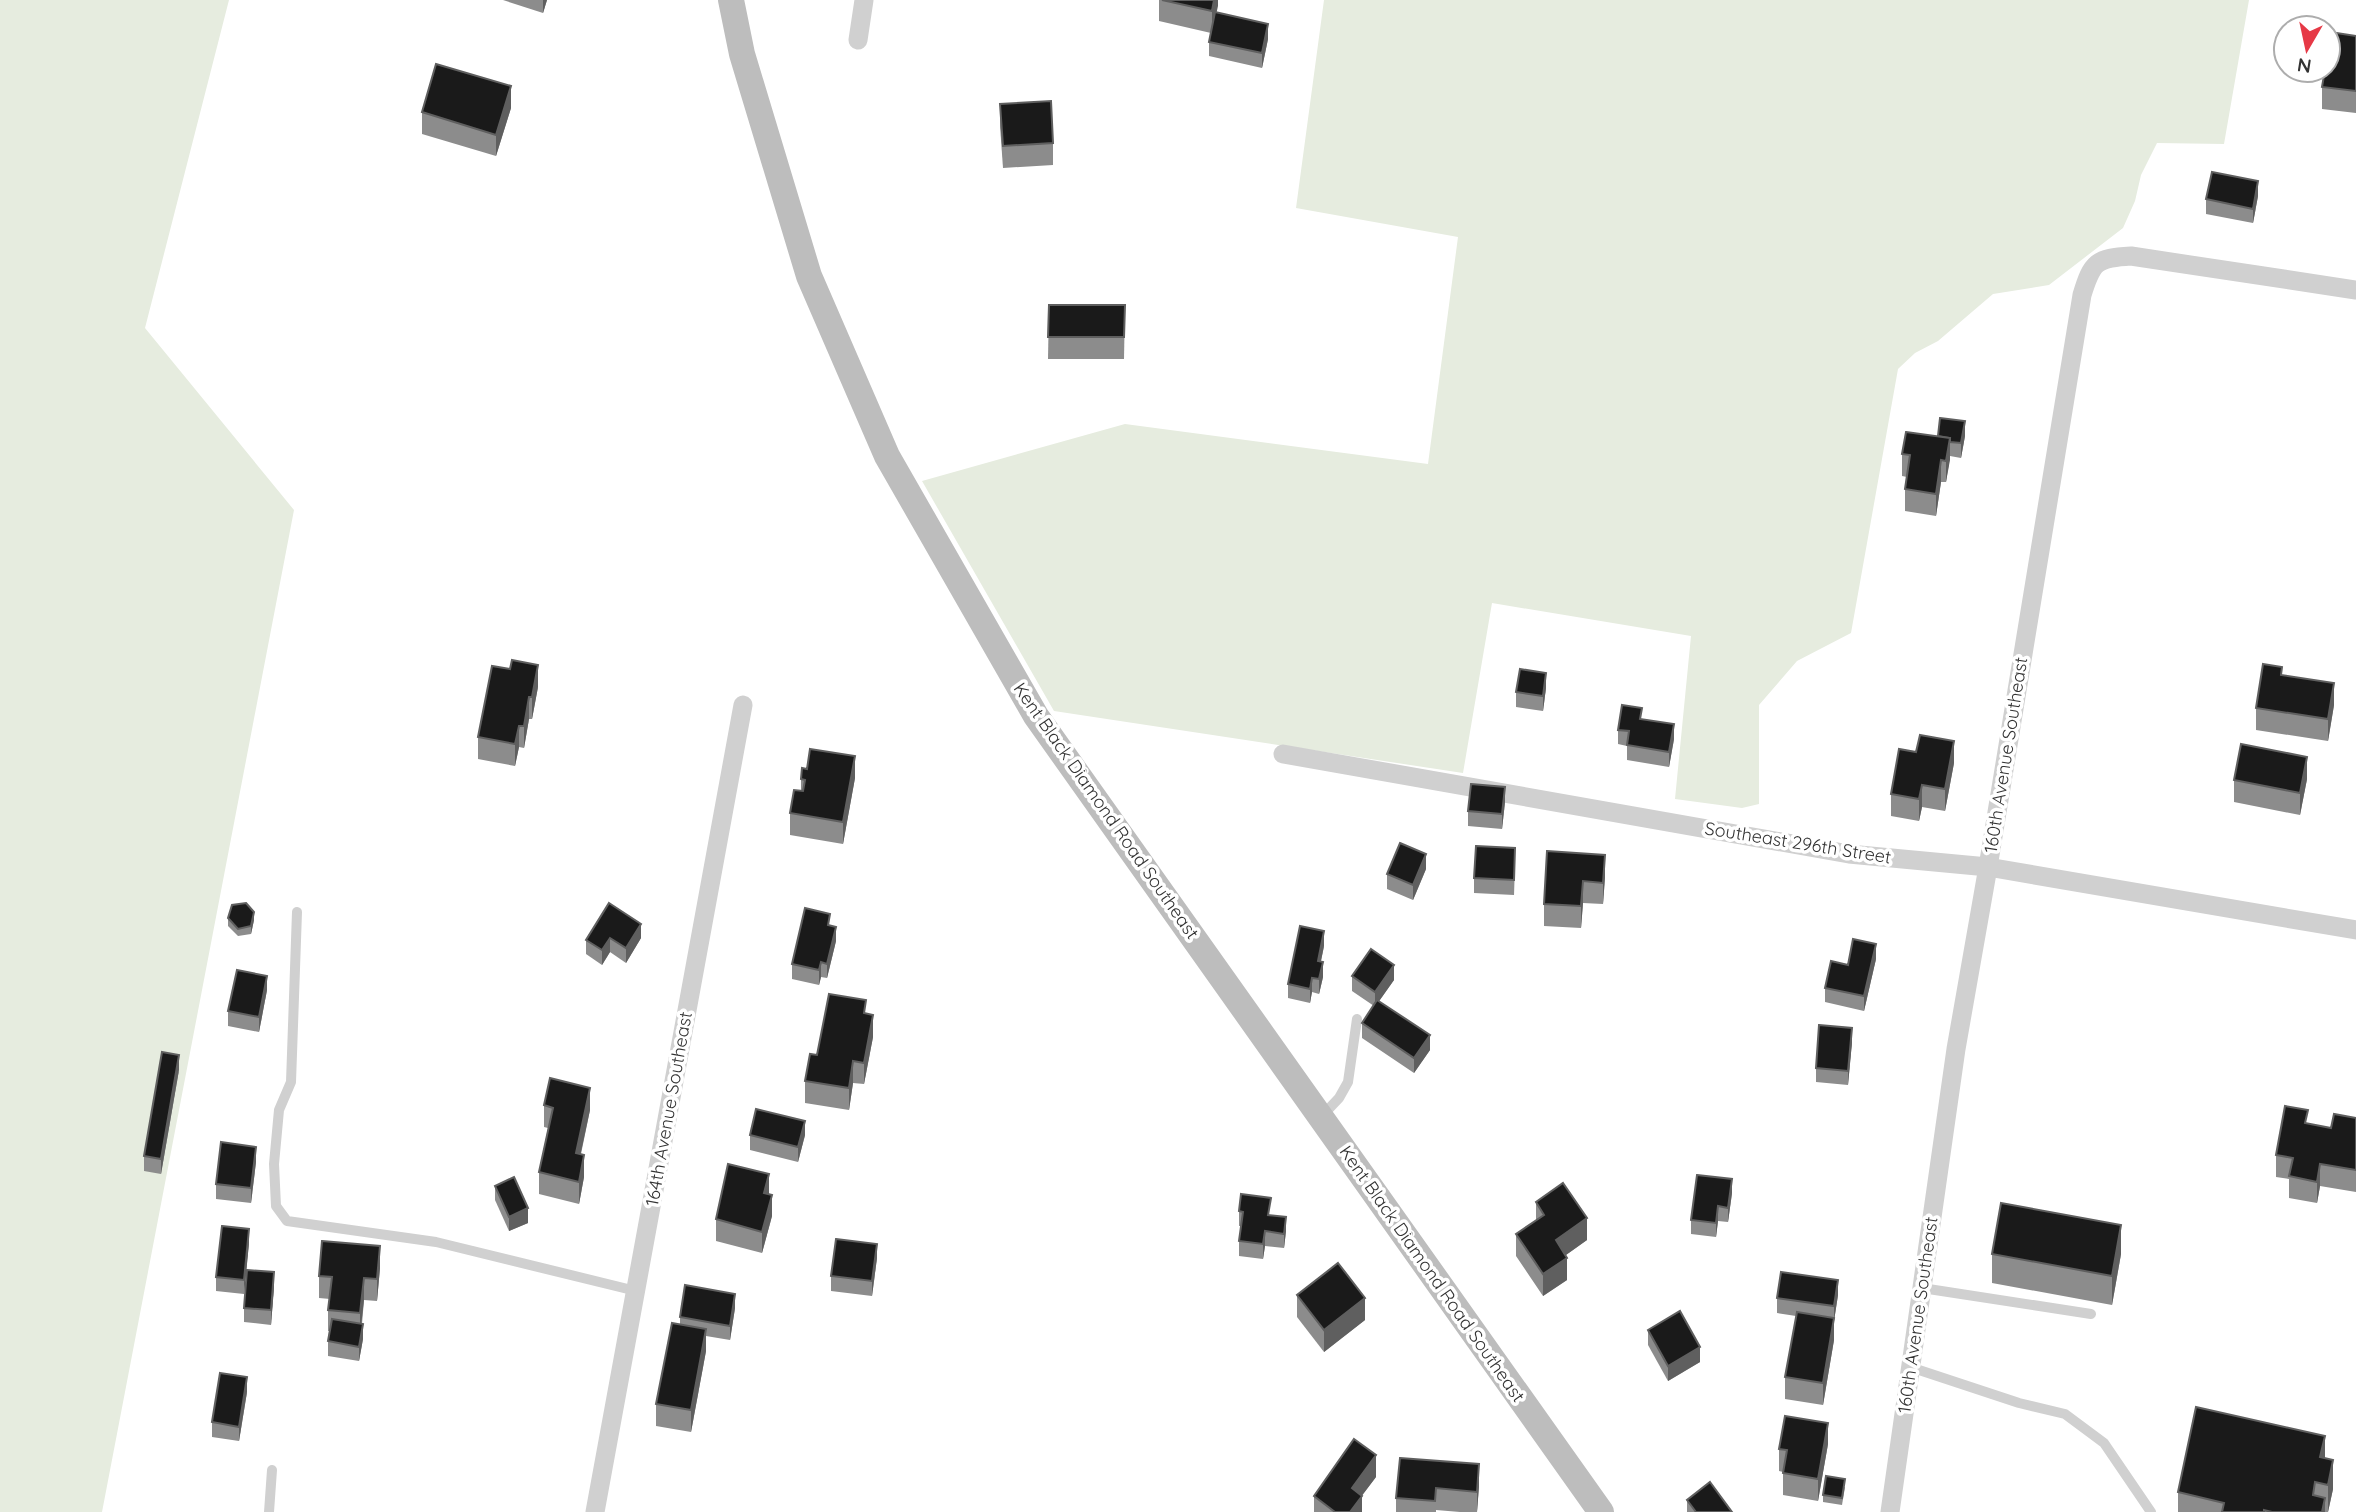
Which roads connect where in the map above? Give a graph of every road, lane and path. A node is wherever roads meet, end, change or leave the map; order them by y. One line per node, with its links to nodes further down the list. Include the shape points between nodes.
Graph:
1 (731, 0): 11 (street, Kent Black Diamond Road Southeast, via 742,54 809,276 887,456 1036,716)
2 (864, 0): 3 (street)
3 (858, 40)
4 (2356, 290): 7 (street, 160th Avenue Southeast, via 2131,256 2105,258 2089,273)
5 (743, 705): 13 (street, 164th Avenue Southeast)
6 (1283, 754): 7 (street, Southeast 296th Street, via 1849,854)
7 (1988, 867): 9 (street, Southeast 296th Street); 12 (street, 160th Avenue Southeast)
8 (297, 912): 13 (lane, via 291,1082 279,1110 274,1164 276,1206 287,1221 436,1242)
9 (2356, 930)
10 (1357, 1019): 11 (lane, via 1348,1082)
11 (1321, 1117): 19 (street, Kent Black Diamond Road Southeast)
12 (1922, 1288): 14 (lane); 15 (street, 160th Avenue Southeast)
13 (636, 1291): 18 (street, 164th Avenue Southeast)
14 (2091, 1314)
15 (1910, 1367): 20 (street, 160th Avenue Southeast); 21 (lane, via 2065,1414 2104,1443)
16 (272, 1470): 17 (lane)
17 (269, 1512)
18 (595, 1512)
19 (1601, 1512)
20 (1890, 1512)
21 (2151, 1512)

